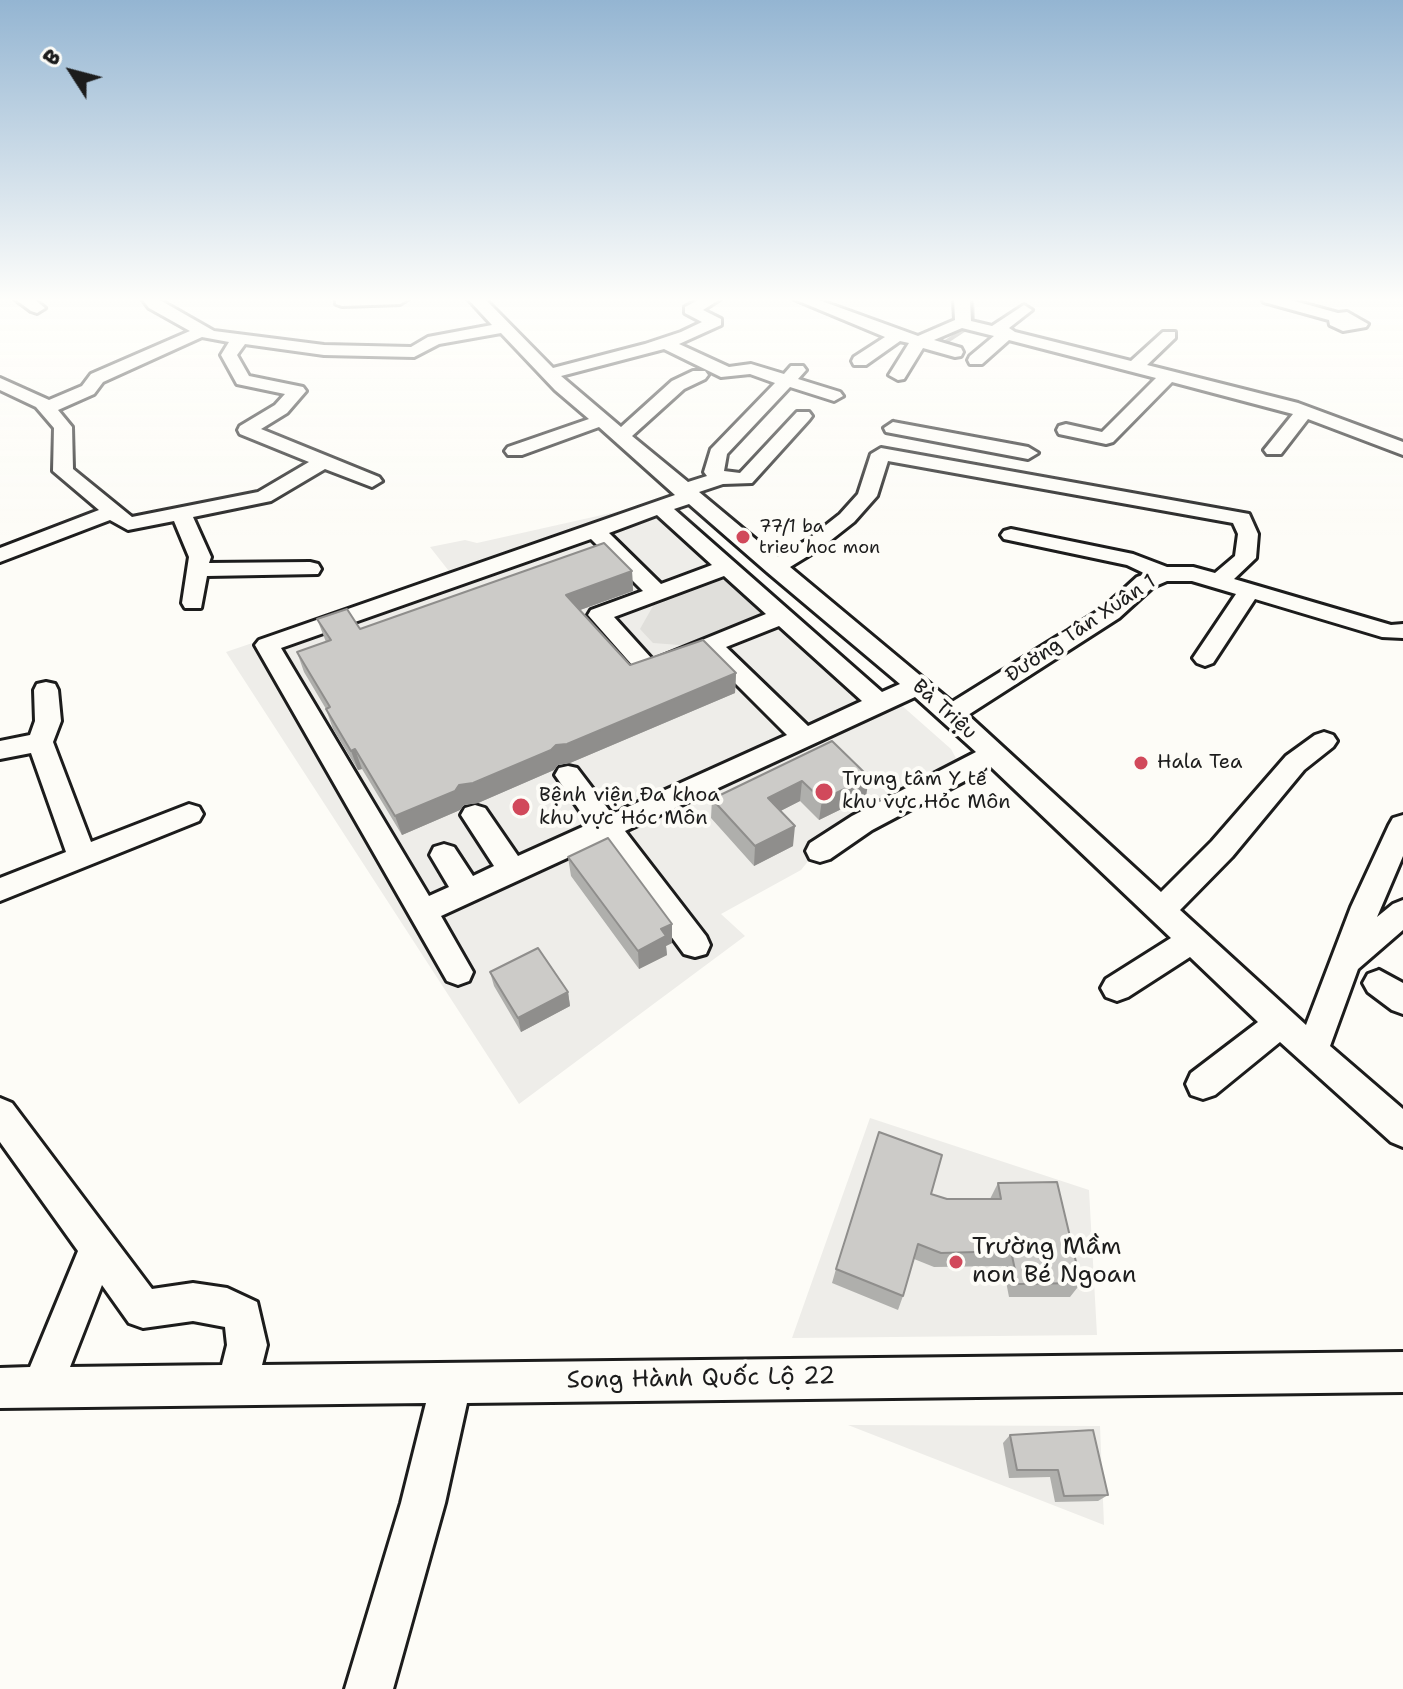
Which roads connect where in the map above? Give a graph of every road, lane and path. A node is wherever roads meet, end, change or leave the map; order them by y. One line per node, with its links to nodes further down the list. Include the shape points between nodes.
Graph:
1 (97, 378): 11 (street, via 80,395)
2 (240, 378): 24 (street, via 297,391 281,409 247,430)
3 (554, 378): 14 (street, Bà Triệu)
4 (693, 378): 18 (street)
5 (789, 378): 25 (street, via 718,453 714,472)
6 (798, 378): 10 (street)
7 (1179, 378): 16 (street, via 1106,438)
8 (1196, 378): 12 (street)
9 (0, 383): 11 (street)
10 (834, 396)
11 (47, 408): 29 (street, via 63,427 63,471)
12 (1304, 412): 17 (street); 20 (street)
13 (803, 416): 25 (street, via 745,479)
14 (602, 420): 18 (street, Bà Triệu); 21 (street)
15 (1403, 427): 17 (street)
16 (1066, 430)
17 (1365, 435): 19 (street)
18 (621, 436): 27 (street, Bà Triệu)
19 (1403, 449)
20 (1274, 450)
21 (515, 451)
22 (1028, 453): 23 (street, via 900,424)
23 (881, 454): 37 (street, via 867,496); 39 (street, via 1242,518 1248,534 1245,558)
24 (324, 461): 26 (street); 30 (street, via 264,497)
25 (721, 478): 27 (street)
26 (372, 481)
27 (686, 494): 28 (street); 37 (street, Bà Triệu)
28 (661, 508): 31 (street); 34 (street)
29 (113, 512): 30 (street, via 128,524); 33 (street)
30 (181, 513): 36 (street, via 200,557)
31 (596, 532): 41 (street); 69 (street, via 267,645)
32 (1011, 535): 38 (street, via 1133,560)
33 (0, 556)
34 (727, 567): 41 (street); 42 (street)
35 (310, 569): 36 (street)
36 (197, 570): 43 (street)
37 (783, 574): 42 (street); 48 (street, Bà Triệu)
38 (1164, 574): 39 (street, Đường Tân Xuân 1); 51 (street, Đường Tân Xuân 1)
39 (1219, 581): 40 (street, Đường Tân Xuân 1)
40 (1250, 590): 45 (street, Đường Tân Xuân 1, via 1390,632); 47 (street)
41 (658, 593): 46 (street, via 599,615 649,670)
42 (756, 593): 44 (street)
43 (193, 603)
44 (782, 616): 46 (street); 50 (street)
45 (1403, 631)
46 (710, 645): 52 (street)
47 (1205, 658)
48 (917, 686): 50 (street); 51 (street, Bà Triệu)
49 (46, 690): 54 (street, via 48,721)
50 (879, 703): 52 (street)
51 (951, 714): 56 (street, Bà Triệu)
52 (804, 737): 61 (street)
53 (1324, 741): 68 (street, via 1295,763)
54 (40, 742): 55 (street); 64 (street)
55 (0, 750)
56 (993, 755): 62 (street, via 932,784); 68 (street, Bà Triệu)
57 (568, 775): 61 (street)
58 (189, 814): 64 (street)
59 (475, 815): 65 (street)
60 (1403, 825): 73 (street)
61 (607, 827): 65 (street); 72 (street)
62 (820, 851)
63 (444, 855): 67 (street)
64 (82, 856): 66 (street)
65 (512, 870): 67 (street)
66 (0, 890)
67 (467, 891): 69 (street)
68 (1161, 911): 71 (street, Bà Triệu)
69 (422, 912): 74 (street)
70 (1403, 912): 73 (street)
71 (1192, 940): 75 (street); 76 (street, Bà Triệu)
72 (695, 945)
73 (1345, 963): 77 (street)
74 (458, 972)
75 (1117, 988)
76 (1281, 1023): 77 (street, Bà Triệu); 78 (street)
77 (1312, 1050): 80 (street, Bà Triệu)
78 (1203, 1084)
79 (0, 1114): 81 (street)
80 (1403, 1131)
81 (98, 1248): 84 (street, via 143,1309 193,1302 227,1307 243,1316 247,1345); 85 (street)
82 (1403, 1372): 83 (street, Song Hành Quốc Lộ 22)
83 (452, 1381): 84 (street, Song Hành Quốc Lộ 22); 87 (street)
84 (238, 1384): 85 (street, Song Hành Quốc Lộ 22)
85 (42, 1387): 86 (street, Song Hành Quốc Lộ 22)
86 (0, 1388)
87 (369, 1689)

